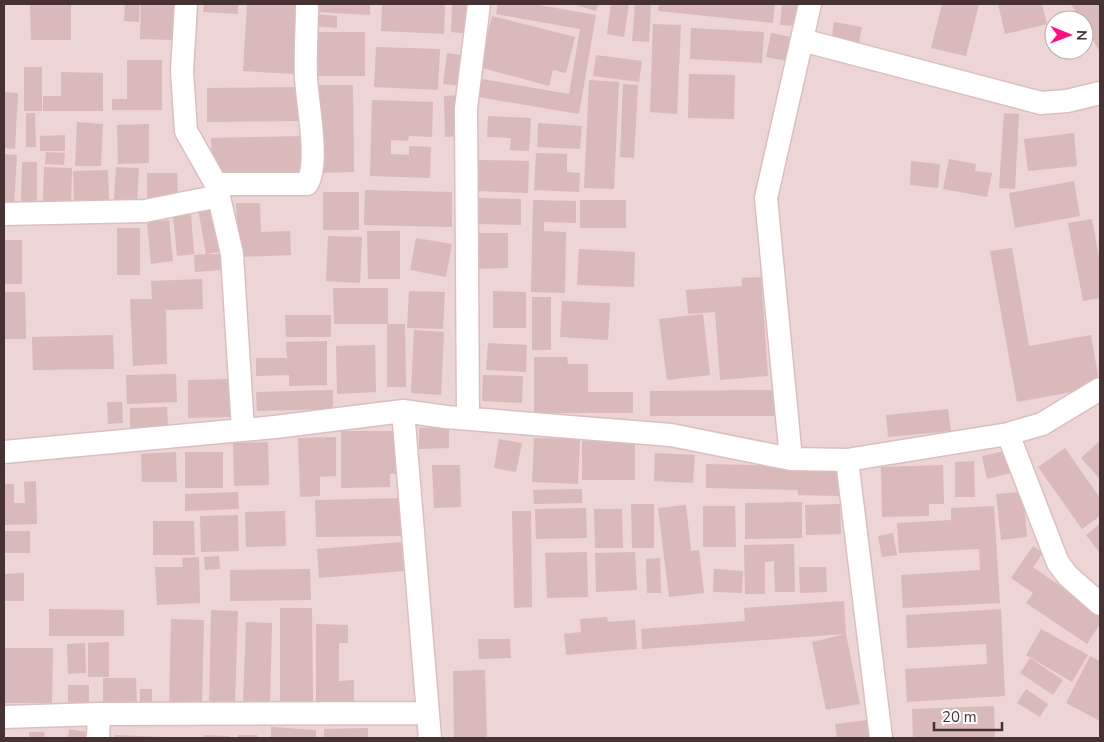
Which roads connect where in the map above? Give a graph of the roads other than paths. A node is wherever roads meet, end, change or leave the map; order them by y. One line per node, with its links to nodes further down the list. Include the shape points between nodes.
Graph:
1 (186, 4): 7 (street, via 182,71 186,131)
2 (307, 4): 7 (street, via 306,78 312,176 307,184)
3 (479, 4): 11 (street, via 466,108)
4 (810, 4): 5 (street)
5 (802, 40): 6 (street, via 1041,103); 15 (street, via 766,198)
6 (1100, 93)
7 (218, 190): 8 (street, via 145,211); 12 (street, via 232,254)
8 (4, 214)
9 (1100, 389): 13 (street, via 1042,424)
10 (403, 411): 11 (street); 12 (street); 18 (street)
11 (468, 418): 15 (street, via 671,435)
12 (243, 430): 14 (street)
13 (1008, 434): 16 (street); 17 (street, via 1058,563)
14 (4, 452)
15 (791, 460): 16 (street)
16 (847, 460): 23 (street)
17 (1100, 604)
18 (428, 713): 19 (street); 22 (street)
19 (99, 714): 20 (street); 21 (street)
20 (4, 717)
21 (98, 738)
22 (430, 738)
23 (881, 738)

